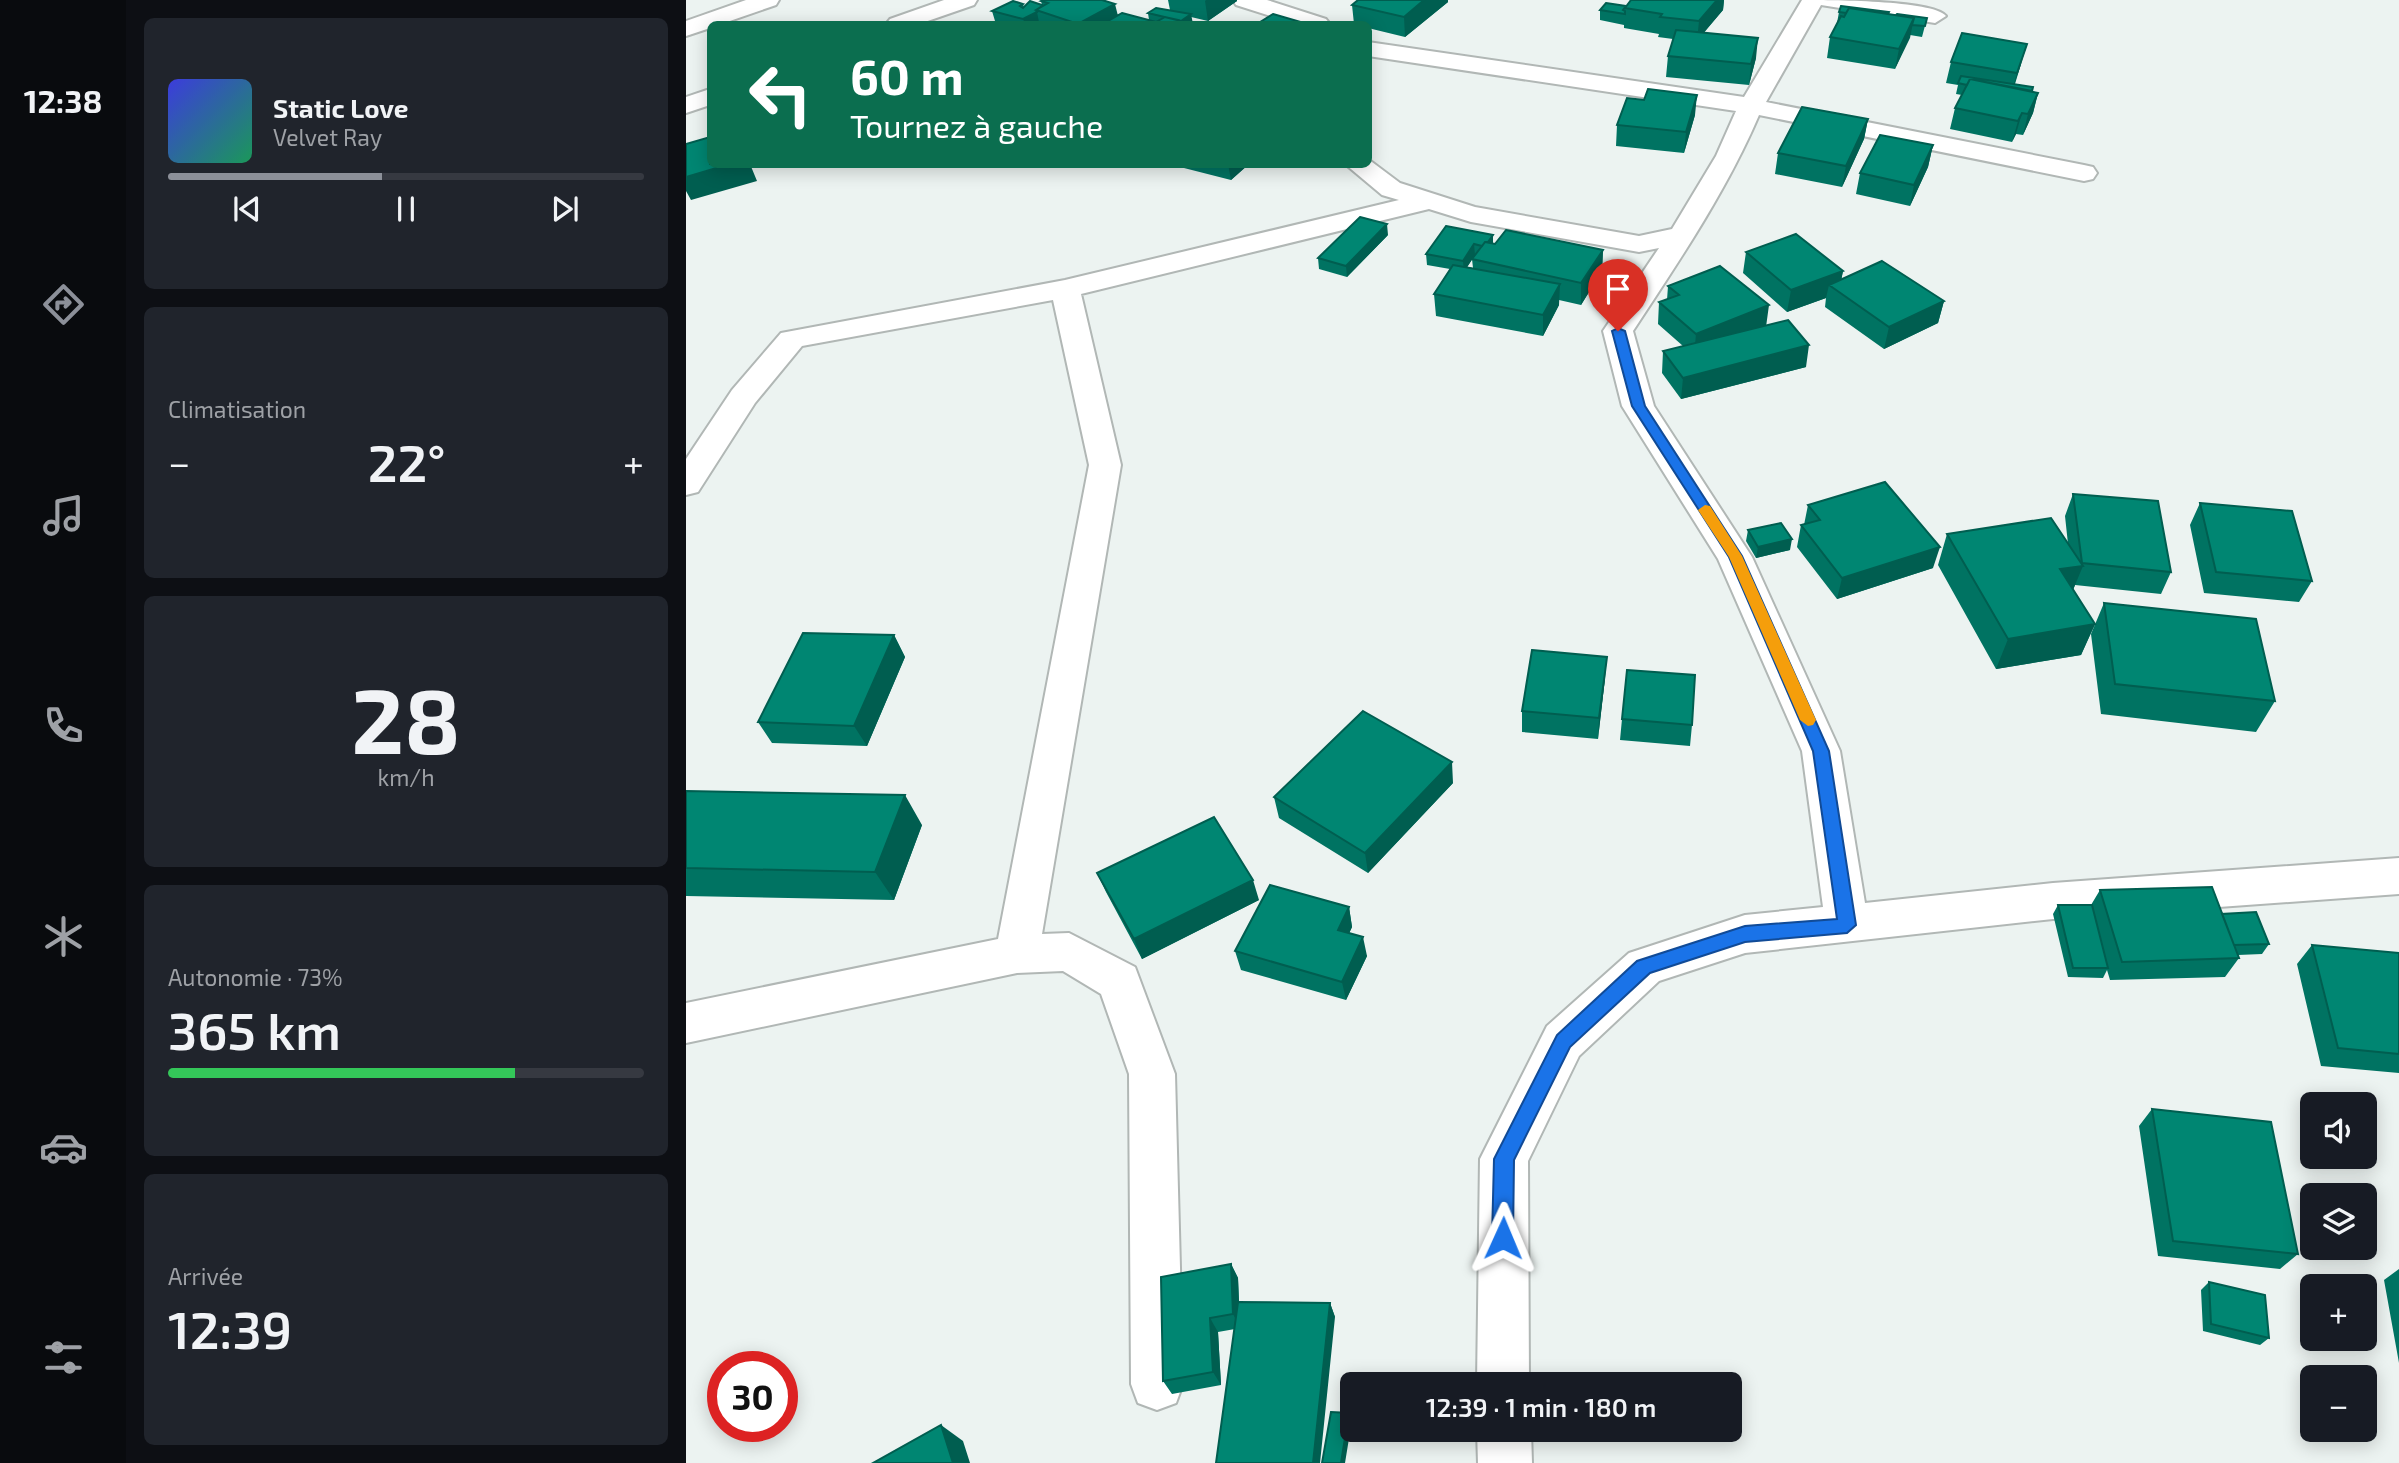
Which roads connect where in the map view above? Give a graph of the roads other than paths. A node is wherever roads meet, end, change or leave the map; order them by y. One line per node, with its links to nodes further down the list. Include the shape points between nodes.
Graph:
1 (768, 0): 7 (main road)
2 (966, 0): 8 (main road)
3 (1244, 0): 9 (main road)
4 (1813, 0): 15 (main road)
5 (1827, 0): 6 (main road)
6 (1935, 16)
7 (709, 21)
8 (906, 21)
9 (1309, 21)
10 (707, 22): 11 (main road)
11 (686, 29)
12 (1372, 50): 15 (main road)
13 (707, 97): 14 (main road)
14 (686, 106)
15 (1751, 106): 17 (main road); 19 (main road, via 1729,156)
16 (1363, 168): 18 (main road, via 1391,189)
17 (2084, 173)
18 (1430, 201): 19 (main road, via 1471,214 1639,244); 20 (main road)
19 (1682, 235): 23 (main road, via 1618,331 1638,406 1735,556 1821,751)
20 (1065, 289): 21 (main road, via 792,339 743,397); 24 (main road, via 1105,465)
21 (686, 484)
22 (2399, 876): 23 (main road, via 2053,901)
23 (1847, 925): 26 (main road, via 1745,934 1644,967 1563,1041 1504,1159)
24 (1017, 954): 25 (main road); 27 (main road, via 1069,953 1119,981 1153,1074)
25 (691, 1030)
26 (1503, 1372)
27 (1157, 1384)
28 (1504, 1442): 29 (main road)
29 (1505, 1463)

